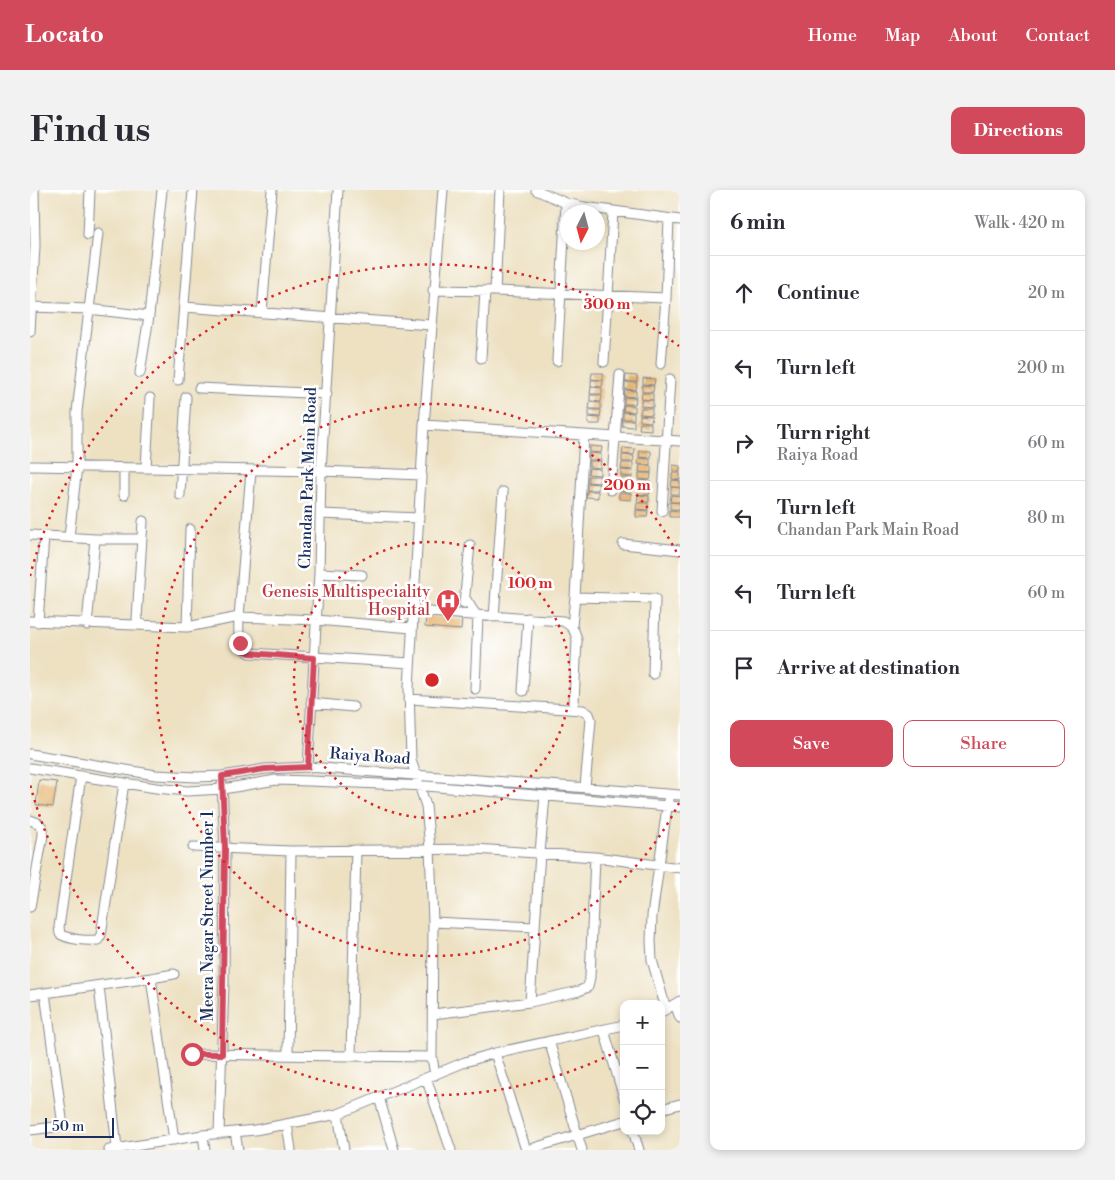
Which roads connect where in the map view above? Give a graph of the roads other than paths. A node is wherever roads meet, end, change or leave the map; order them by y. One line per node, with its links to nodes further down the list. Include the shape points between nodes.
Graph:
1 (34, 190): 16 (street)
2 (90, 190): 15 (street)
3 (162, 190): 27 (street)
4 (193, 190): 24 (street)
5 (272, 190): 26 (street)
6 (338, 190): 28 (street, Chandan Park Main Road)
7 (443, 190): 17 (street)
8 (500, 190): 19 (street)
9 (539, 190): 10 (street)
10 (566, 203): 11 (street); 20 (street)
11 (613, 212): 12 (street); 21 (street)
12 (669, 219): 13 (street); 22 (street)
13 (680, 220)
14 (98, 232): 25 (street)
15 (88, 235)
16 (32, 246): 23 (street)
17 (433, 290): 18 (street); 29 (street)
18 (485, 290): 19 (street); 31 (street)
19 (495, 290): 20 (street)
20 (560, 293): 21 (street); 32 (street)
21 (607, 295): 22 (street); 33 (street)
22 (666, 298): 34 (street)
23 (31, 307): 25 (street); 30 (street)
24 (184, 307): 26 (street); 38 (street)
25 (89, 309): 27 (street); 49 (street, via 77,412)
26 (262, 313): 28 (street)
27 (149, 316): 35 (street)
28 (330, 318): 29 (street); 40 (street, Chandan Park Main Road)
29 (431, 325): 43 (street)
30 (30, 332)
31 (481, 358)
32 (557, 362)
33 (604, 362)
34 (661, 364)
35 (140, 372)
36 (620, 375): 45 (street)
37 (670, 379): 46 (street)
38 (178, 380)
39 (199, 388): 40 (street)
40 (327, 394): 54 (street, Chandan Park Main Road)
41 (186, 396): 52 (street)
42 (150, 398): 51 (street)
43 (424, 424): 44 (street); 55 (street)
44 (584, 436): 45 (street); 75 (street)
45 (615, 438): 46 (street); 56 (street)
46 (667, 440): 47 (street); 60 (street)
47 (680, 441)
48 (30, 466): 49 (street)
49 (77, 467): 50 (street); 67 (street)
50 (124, 468): 51 (street); 58 (street)
51 (146, 468): 52 (street)
52 (182, 469): 53 (street); 59 (street)
53 (251, 471): 54 (street); 80 (street)
54 (321, 471): 55 (street); 61 (street, Chandan Park Main Road)
55 (422, 475): 62 (street)
56 (611, 490)
57 (503, 492): 81 (street)
58 (124, 495)
59 (180, 495)
60 (662, 511)
61 (320, 514): 62 (street); 73 (street, Chandan Park Main Road)
62 (419, 518): 77 (street)
63 (143, 522): 68 (street)
64 (190, 529): 88 (street)
65 (30, 535): 66 (street)
66 (44, 536): 67 (street); 84 (street)
67 (69, 537): 69 (street)
68 (142, 538): 69 (street); 86 (street, via 137,619)
69 (94, 539): 85 (street)
70 (623, 544): 72 (street)
71 (470, 545): 76 (street)
72 (680, 550)
73 (319, 573): 74 (street); 83 (street, Chandan Park Main Road)
74 (362, 575)
75 (575, 597): 87 (street); 93 (street, via 655,599)
76 (465, 598): 78 (street); 79 (street)
77 (413, 613): 78 (street); 89 (street); 90 (street)
78 (464, 615): 79 (street)
79 (478, 616): 81 (street); 94 (street)
80 (239, 617): 83 (street); 88 (street); 91 (street, via 243,650)
81 (494, 617): 82 (street)
82 (528, 618): 87 (street, via 563,621); 95 (street)
83 (316, 620): 89 (street); 91 (street, Chandan Park Main Road)
84 (34, 622): 85 (street)
85 (87, 625): 86 (street)
86 (144, 625): 88 (street)
87 (572, 626): 97 (street, via 577,640)
88 (187, 627)
89 (394, 627): 90 (street)
90 (412, 628): 92 (street)
91 (314, 658): 92 (street); 98 (street, Chandan Park Main Road)
92 (410, 663): 96 (street)
93 (653, 674)
94 (474, 689)
95 (523, 691)
96 (409, 699): 103 (street); 108 (street, via 583,710 591,720)
97 (574, 702)
98 (312, 703): 99 (street); 101 (street, Chandan Park Main Road)
99 (353, 707)
100 (30, 754): 105 (street, Raiya Road, via 156,776)
101 (308, 767): 103 (street, Raiya Road); 105 (street, Raiya Road)
102 (30, 768): 104 (street, Raiya Road)
103 (414, 774): 107 (street); 108 (street, Raiya Road)
104 (81, 776): 106 (street, Raiya Road); 106 (street, via 59,928 65,937 98,940 101,935)
105 (222, 776): 109 (street, Meera Nagar Street Number 1)
106 (124, 783): 109 (street, Raiya Road, via 187,791)
107 (419, 786): 109 (street, Raiya Road, via 276,780); 112 (street, Raiya Road); 118 (street, via 426,806)
108 (585, 787): 110 (street, Raiya Road)
109 (223, 789): 117 (street, Meera Nagar Street Number 1)
110 (669, 794): 111 (street, Raiya Road); 113 (street)
111 (680, 795)
112 (545, 796): 113 (street, Raiya Road); 121 (street)
113 (667, 806): 114 (street, Raiya Road); 123 (street)
114 (680, 806)
115 (30, 820): 125 (street, via 43,828 43,835)
116 (193, 847): 117 (street)
117 (225, 848): 120 (street); 142 (street, Meera Nagar Street Number 1)
118 (430, 848): 119 (street); 121 (street); 126 (street)
119 (356, 850): 120 (street); 144 (street)
120 (291, 851): 143 (street)
121 (540, 853): 122 (street); 127 (street)
122 (595, 858): 123 (street); 133 (street, via 588,987)
123 (659, 865): 124 (street); 134 (street, via 652,916 652,960)
124 (680, 868)
125 (30, 907)
126 (433, 922): 127 (street); 135 (street)
127 (535, 927): 133 (street)
128 (174, 974): 129 (street)
129 (151, 978): 130 (street); 161 (street)
130 (99, 986): 131 (street); 163 (street)
131 (45, 993): 132 (street); 155 (street, via 64,1126)
132 (30, 996)
133 (530, 1002): 135 (street)
134 (671, 1006): 136 (street)
135 (433, 1014): 145 (street)
136 (680, 1018)
137 (620, 1026): 138 (street)
138 (604, 1030): 139 (street); 148 (street)
139 (548, 1041): 140 (street); 160 (street)
140 (494, 1053): 146 (street); 170 (street)
141 (192, 1054): 142 (street)
142 (222, 1054): 143 (street); 157 (street, Meera Nagar Street Number 1)
143 (288, 1055): 144 (street)
144 (351, 1056): 145 (street)
145 (432, 1057): 146 (street)
146 (435, 1074): 147 (street)
147 (426, 1078): 149 (street); 169 (street)
148 (622, 1090)
149 (379, 1097): 152 (street); 168 (street)
150 (680, 1104): 151 (street)
151 (665, 1108)
152 (338, 1114): 154 (street); 167 (street)
153 (620, 1122): 160 (street)
154 (287, 1124): 156 (street); 166 (street)
155 (30, 1130)
156 (235, 1132): 157 (street); 165 (street)
157 (219, 1134): 158 (street)
158 (203, 1135): 161 (street); 164 (street)
159 (634, 1135): 172 (street)
160 (578, 1136): 170 (street); 171 (street)
161 (174, 1140): 162 (street)
162 (149, 1147): 163 (street)
163 (113, 1149)
164 (205, 1150)
165 (238, 1150)
166 (291, 1150)
167 (344, 1150)
168 (394, 1150)
169 (452, 1150)
170 (527, 1150)
171 (582, 1150)
172 (638, 1150)

